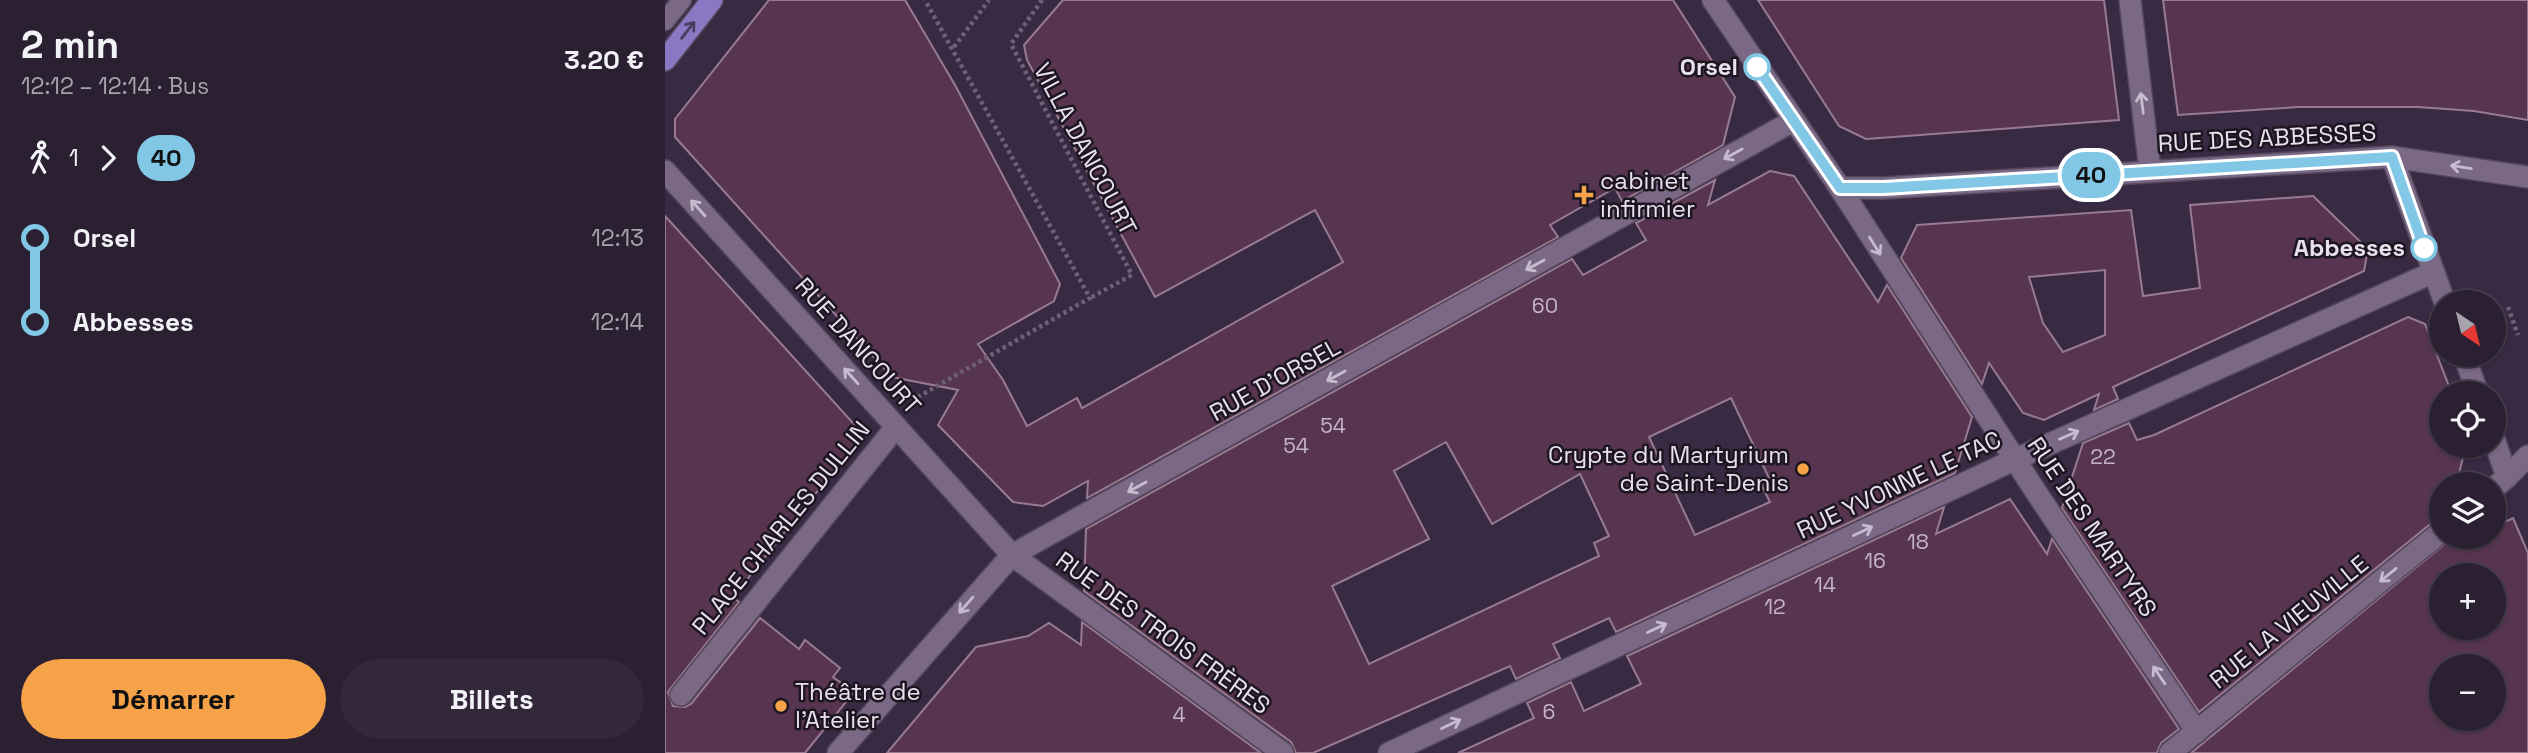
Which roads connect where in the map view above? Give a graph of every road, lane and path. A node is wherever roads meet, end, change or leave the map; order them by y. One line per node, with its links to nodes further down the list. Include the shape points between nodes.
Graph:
1 (682, 0): 8 (lane)
2 (712, 0): 10 (main road, one-way to 2)
3 (925, 0): 9 (path)
4 (989, 0): 9 (path)
5 (1042, 0): 19 (path, VILLA DANCOURT, via 1010,44 1132,275)
6 (1713, 0): 11 (street, RUE DES MARTYRS)
7 (2130, 0): 14 (street, one-way to 7)
8 (665, 21)
9 (954, 47): 19 (path)
10 (665, 60)
11 (1793, 121): 16 (street, RUE DES MARTYRS); 27 (street, RUE D'ORSEL, one-way to 27)
12 (2392, 157): 14 (street, RUE DES ABBESSES); 15 (street, RUE DES ABBESSES, one-way to 12); 17 (street)
13 (665, 171): 22 (street, RUE DANCOURT, one-way to 13)
14 (2150, 171): 16 (street, RUE DES ABBESSES)
15 (2528, 177)
16 (1840, 188): 24 (street, RUE DES MARTYRS, one-way to 24)
17 (2434, 272): 18 (street); 24 (street, RUE YVONNE LE TAC, one-way to 17)
18 (2440, 290)
19 (1090, 298): 22 (path, VILLA DANCOURT, via 918,397)
20 (2508, 307): 21 (path)
21 (2518, 335)
22 (896, 427): 27 (street, RUE DANCOURT); 28 (street, PLACE CHARLES DULLIN)
23 (2528, 456): 25 (street)
24 (2016, 459): 29 (street, RUE DES MARTYRS, one-way to 24); 32 (street, RUE YVONNE LE TAC, one-way to 24)
25 (2506, 478)
26 (2429, 541): 29 (street, RUE LA VIEUVILLE, one-way to 29)
27 (1012, 555): 30 (street, RUE D'ORSEL, one-way to 30); 31 (street, RUE DES TROIS FRÈRES)
28 (681, 695)
29 (2197, 732): 33 (street, RUE LA VIEUVILLE)
30 (838, 753)
31 (1283, 753)
32 (1389, 753)
33 (2170, 753)

